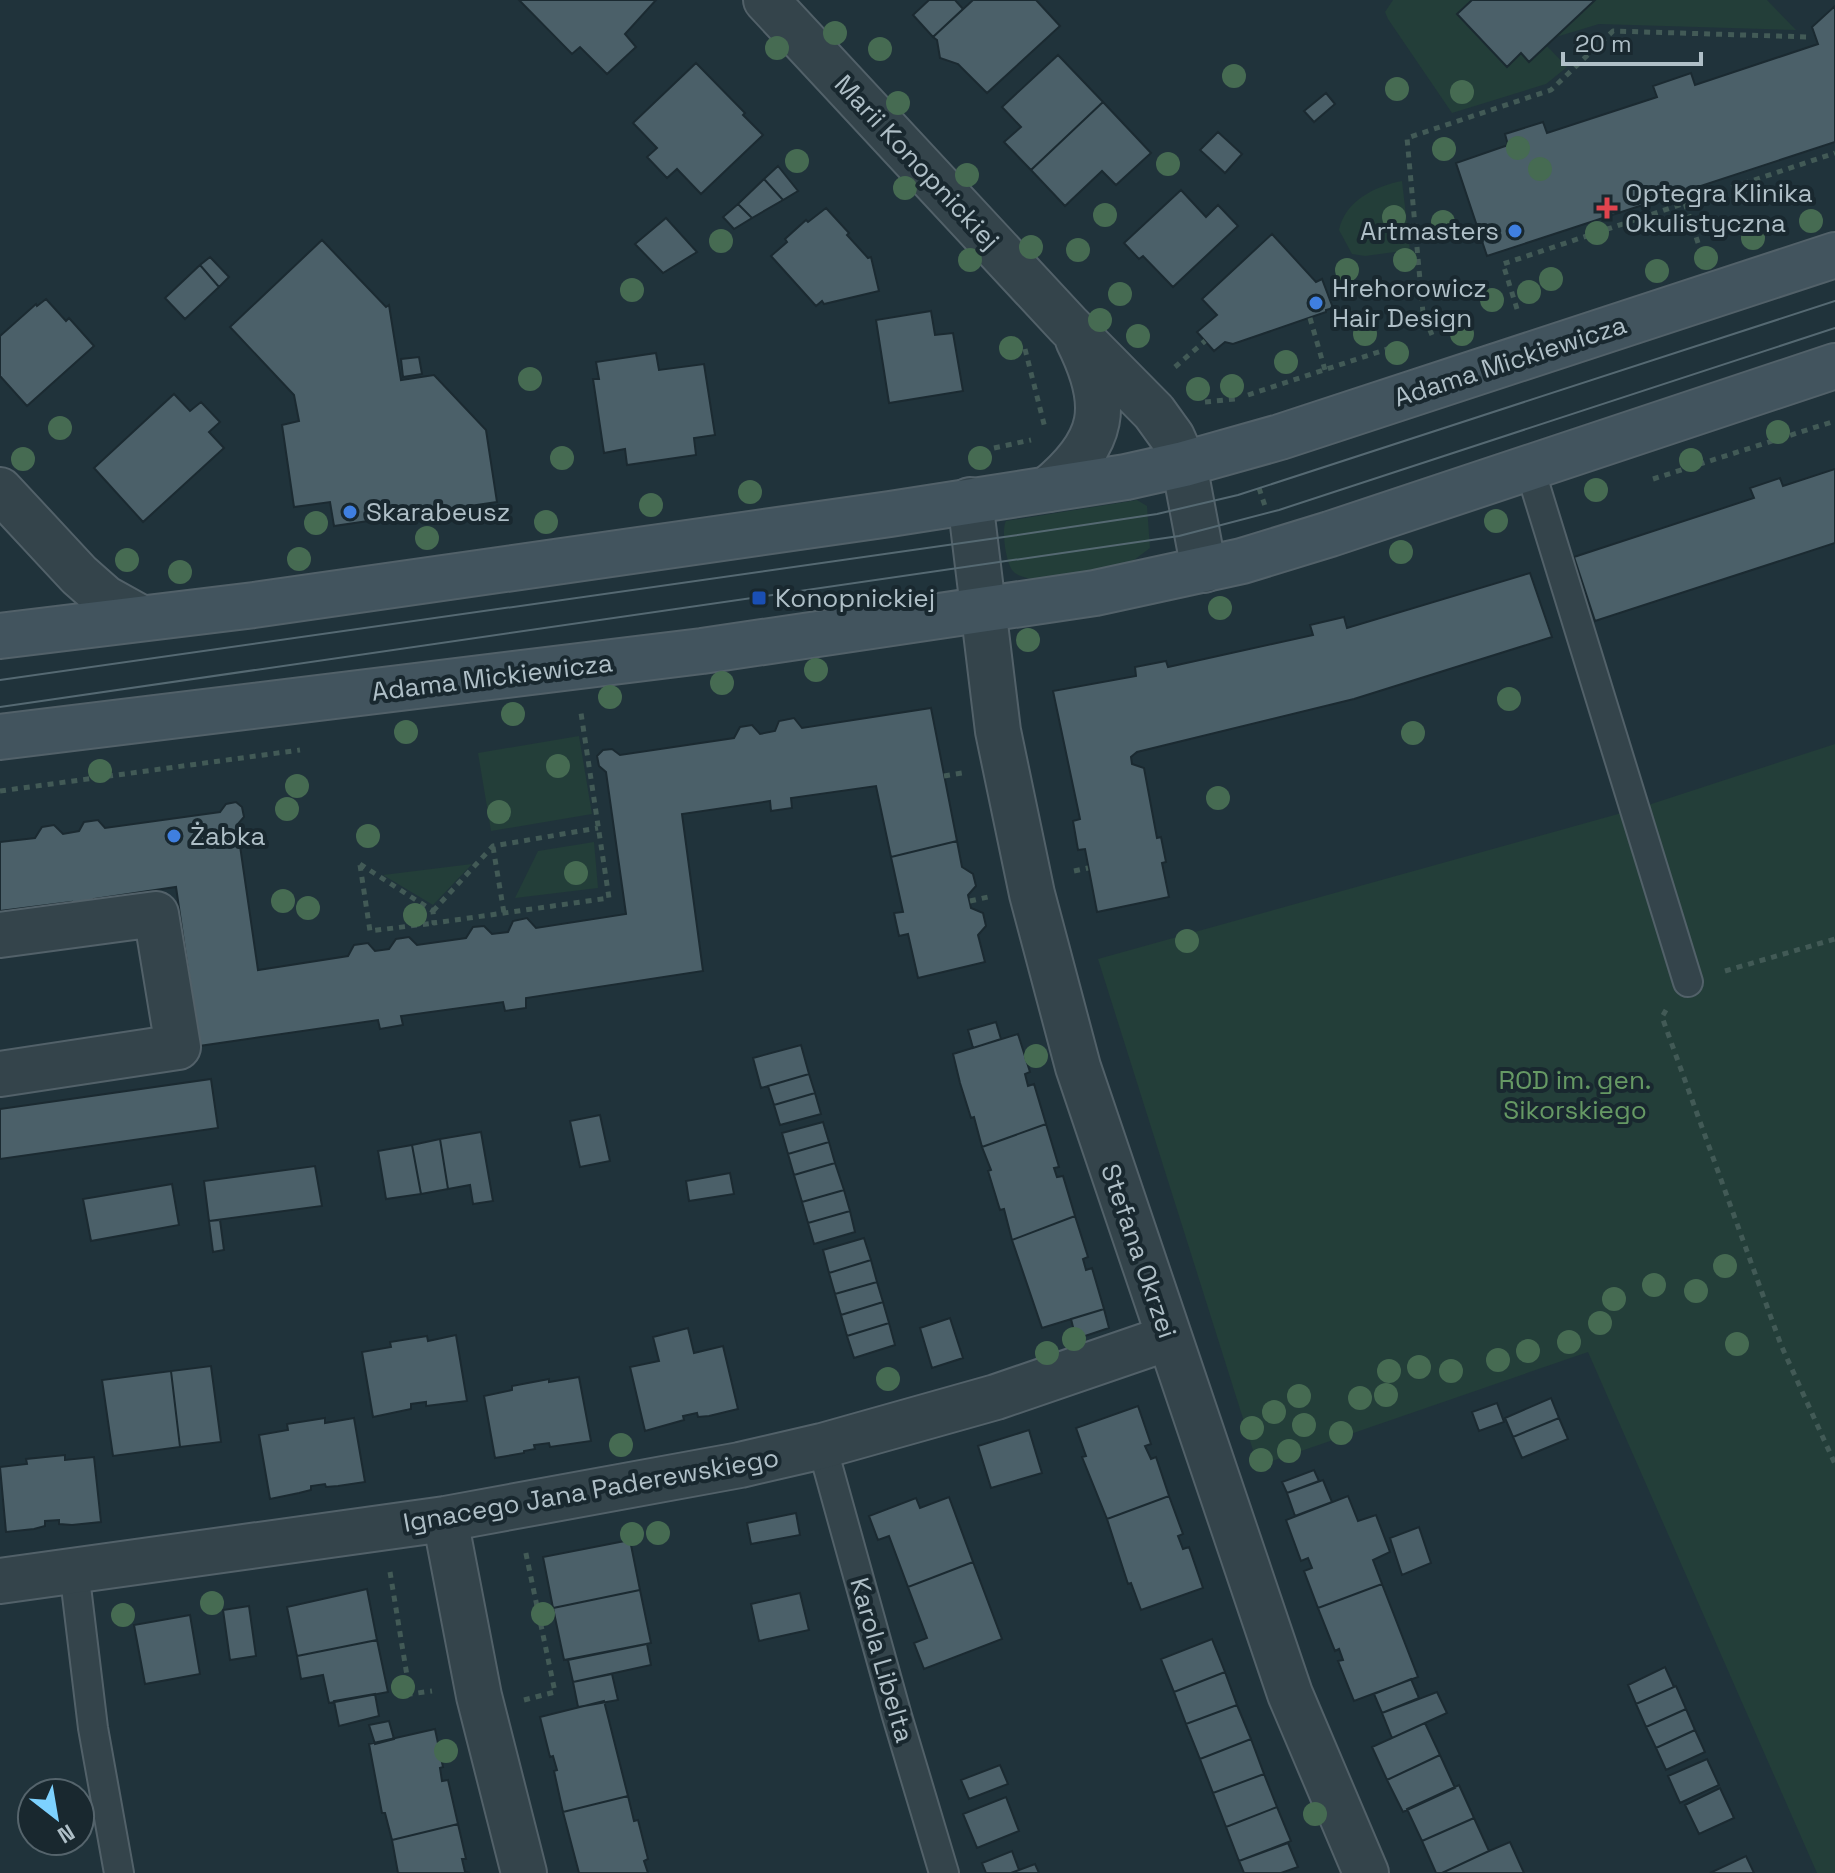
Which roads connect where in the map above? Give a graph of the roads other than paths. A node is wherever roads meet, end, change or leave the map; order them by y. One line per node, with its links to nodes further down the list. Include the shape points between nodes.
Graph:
1 (766, 0): 3 (street, Marii Konopnickiej)
2 (1835, 255): 5 (street, Adama Mickiewicza)
3 (1068, 325): 5 (street, Marii Konopnickiej, via 1154,412); 7 (street, Marii Konopnickiej, via 1094,380 1097,424 1083,456)
4 (1835, 366): 6 (street, Adama Mickiewicza)
5 (1184, 464): 7 (street, Adama Mickiewicza); 10 (street)
6 (1529, 466): 10 (street, Adama Mickiewicza, via 1330,534); 16 (lane)
7 (1048, 489): 9 (street, Adama Mickiewicza)
8 (0, 490): 12 (street, via 79,575 105,598)
9 (970, 500): 11 (street); 12 (street, Adama Mickiewicza)
10 (1204, 570): 11 (street, Adama Mickiewicza)
11 (984, 609): 14 (street, Adama Mickiewicza, via 702,651); 18 (street, Stefana Okrzei, via 998,731 1049,961 1078,1067)
12 (141, 618): 13 (street, Adama Mickiewicza)
13 (0, 636)
14 (0, 737)
15 (0, 935): 17 (street, via 156,914 178,1047)
16 (1688, 982)
17 (0, 1074)
18 (1168, 1338): 19 (street, Ignacego Jana Paderewskiego, via 996,1397); 26 (street, Stefana Okrzei, via 1290,1694)
19 (822, 1446): 20 (street, Ignacego Jana Paderewskiego); 25 (lane, Karola Libelta)
20 (445, 1519): 21 (street, Ignacego Jana Paderewskiego); 24 (street, via 479,1696)
21 (74, 1570): 22 (street, Ignacego Jana Paderewskiego); 23 (lane, via 93,1728)
22 (0, 1581)
23 (119, 1873)
24 (524, 1873)
25 (944, 1873)
26 (1366, 1873)

